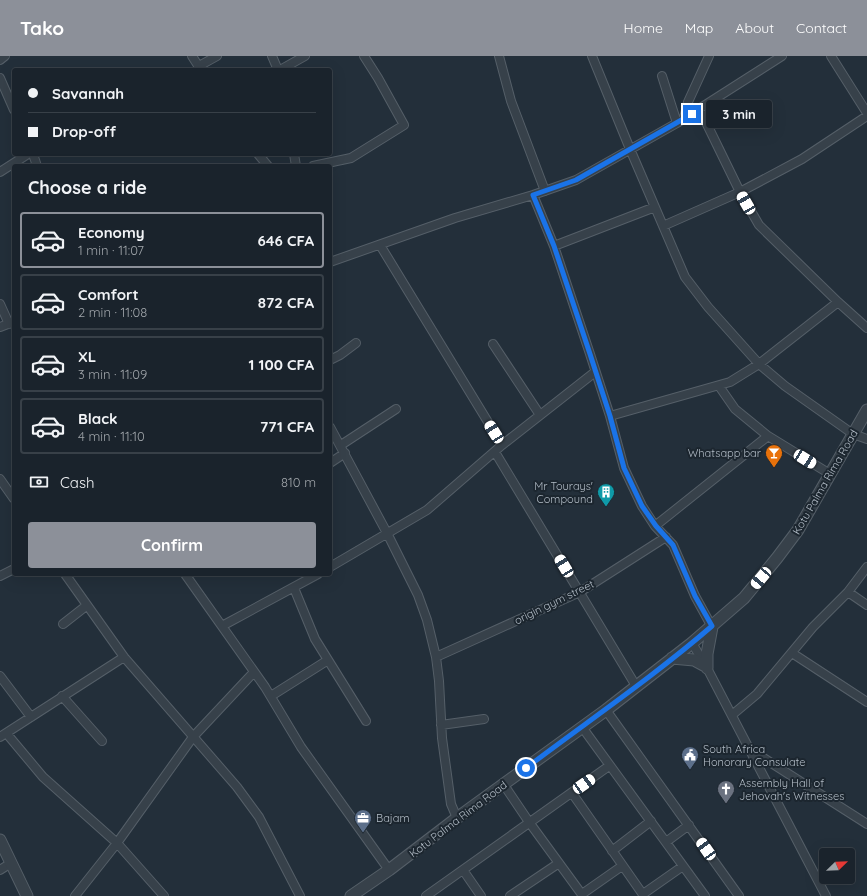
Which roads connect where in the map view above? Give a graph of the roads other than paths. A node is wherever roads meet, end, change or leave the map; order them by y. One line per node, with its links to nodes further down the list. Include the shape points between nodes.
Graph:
1 (5, 56): 12 (street)
2 (192, 56): 13 (street)
3 (217, 56): 13 (street)
4 (272, 56): 14 (street)
5 (305, 56): 15 (street)
6 (364, 56): 28 (street, via 404,125 351,158)
7 (499, 56): 30 (street, via 511,101)
8 (592, 56): 22 (street)
9 (709, 56): 21 (street)
10 (782, 56): 19 (street, via 730,91)
11 (831, 56): 20 (street)
12 (0, 60)
13 (200, 68)
14 (278, 68)
15 (283, 68)
16 (662, 76): 21 (street)
17 (0, 78): 18 (street)
18 (12, 105)
19 (699, 108): 21 (street); 31 (street)
20 (867, 114): 31 (street, via 802,159)
21 (680, 121): 22 (street)
22 (630, 149): 30 (street, via 576,180); 33 (street)
23 (25, 156): 25 (street)
24 (260, 156): 27 (street)
25 (12, 164)
26 (12, 164): 29 (street)
27 (266, 164)
28 (322, 164)
29 (0, 172)
30 (545, 191): 32 (street)
31 (740, 192): 34 (street); 38 (street, via 759,225)
32 (533, 195): 35 (street, via 455,218); 36 (street)
33 (655, 207): 34 (street); 36 (street)
34 (663, 226): 46 (street, via 685,277)
35 (380, 245): 37 (street); 58 (street)
36 (554, 246): 47 (street)
37 (332, 261)
38 (838, 302): 42 (street); 46 (street)
39 (0, 304): 40 (street)
40 (12, 322): 41 (street)
41 (0, 327)
42 (867, 328)
43 (356, 343): 45 (street)
44 (493, 344): 51 (street)
45 (332, 359)
46 (759, 364): 48 (street); 54 (street, via 785,386)
47 (595, 372): 51 (street); 52 (street)
48 (719, 386): 52 (street); 55 (street, via 735,409)
49 (396, 409): 57 (street)
50 (867, 410): 54 (street, Kotu Palma Rima Road)
51 (540, 416): 58 (street)
52 (610, 416): 65 (street, via 624,468 642,506)
53 (332, 430): 57 (street)
54 (853, 434): 56 (street); 62 (street, Kotu Palma Rima Road)
55 (768, 436): 62 (street); 65 (street)
56 (867, 439)
57 (341, 445): 60 (street)
58 (502, 445): 59 (street)
59 (495, 452): 66 (street, via 427,510); 76 (street)
60 (345, 453): 61 (street); 66 (street)
61 (332, 462)
62 (830, 474): 82 (street, Kotu Palma Rima Road, via 798,530 777,558 744,598)
63 (0, 479): 64 (street)
64 (12, 496)
65 (656, 526): 67 (street)
66 (387, 534): 68 (street); 86 (street, via 428,620)
67 (666, 537): 76 (street, origin gym street); 82 (street, via 673,545 695,596)
68 (332, 566)
69 (867, 567): 77 (street)
70 (12, 570): 71 (street)
71 (0, 576)
72 (66, 576): 79 (street)
73 (186, 576): 81 (street)
74 (315, 576): 75 (street)
75 (294, 588): 81 (street); 88 (street, via 315,639)
76 (580, 592): 86 (street, origin gym street); 92 (street)
77 (848, 592): 78 (street); 84 (street, via 813,627)
78 (867, 605)
79 (86, 606): 80 (street); 85 (street)
80 (63, 624)
81 (222, 626): 90 (street)
82 (712, 626): 83 (street, Kotu Palma Rima Road); 89 (street)
83 (692, 643): 87 (street, Kotu Palma Rima Road); 89 (street)
84 (792, 653): 95 (street); 97 (street, via 757,694)
85 (124, 656): 93 (street); 104 (street)
86 (436, 657): 101 (street)
87 (672, 658): 89 (street, via 688,658); 92 (street, Kotu Palma Rima Road)
88 (328, 660): 94 (street); 100 (street)
89 (707, 668): 97 (street)
90 (254, 672): 94 (street); 104 (street)
91 (0, 676): 98 (street)
92 (636, 686): 96 (street, Kotu Palma Rima Road)
93 (62, 696): 98 (street); 105 (street)
94 (271, 696): 124 (street, via 300,747)
95 (867, 702)
96 (606, 710): 102 (street, Kotu Palma Rima Road); 114 (street)
97 (732, 715): 106 (street)
98 (31, 717): 103 (street)
99 (484, 719): 101 (street)
100 (366, 721)
101 (441, 725): 110 (street, via 451,804)
102 (582, 727): 107 (street); 108 (street, Kotu Palma Rima Road)
103 (3, 736): 117 (street, via 43,777)
104 (193, 737): 117 (street); 132 (street, via 237,787 259,817)
105 (102, 741)
106 (750, 749): 113 (street); 138 (street)
107 (609, 766): 109 (street); 111 (street)
108 (504, 785): 110 (street, Kotu Palma Rima Road); 112 (street)
109 (572, 793): 112 (street); 118 (street)
110 (457, 818): 124 (street, Kotu Palma Rima Road)
111 (651, 821): 116 (street); 118 (street)
112 (529, 822): 120 (street); 125 (street)
113 (867, 824)
114 (689, 825): 116 (street); 137 (street)
115 (0, 840): 119 (street)
116 (666, 842): 122 (street)
117 (117, 843): 130 (street); 131 (street)
118 (612, 851): 121 (street)
119 (11, 863): 123 (street); 129 (street)
120 (559, 863): 127 (street); 135 (street)
121 (622, 866): 127 (street); 128 (street)
122 (683, 866): 128 (street); 136 (street)
123 (0, 870)
124 (389, 870): 126 (street, Kotu Palma Rima Road)
125 (463, 870): 133 (street); 134 (street)
126 (355, 895)
127 (583, 895)
128 (644, 895)
129 (27, 896)
130 (75, 896)
131 (164, 896)
132 (300, 896)
133 (426, 896)
134 (481, 896)
135 (510, 896)
136 (705, 896)
137 (739, 896)
138 (826, 896)

